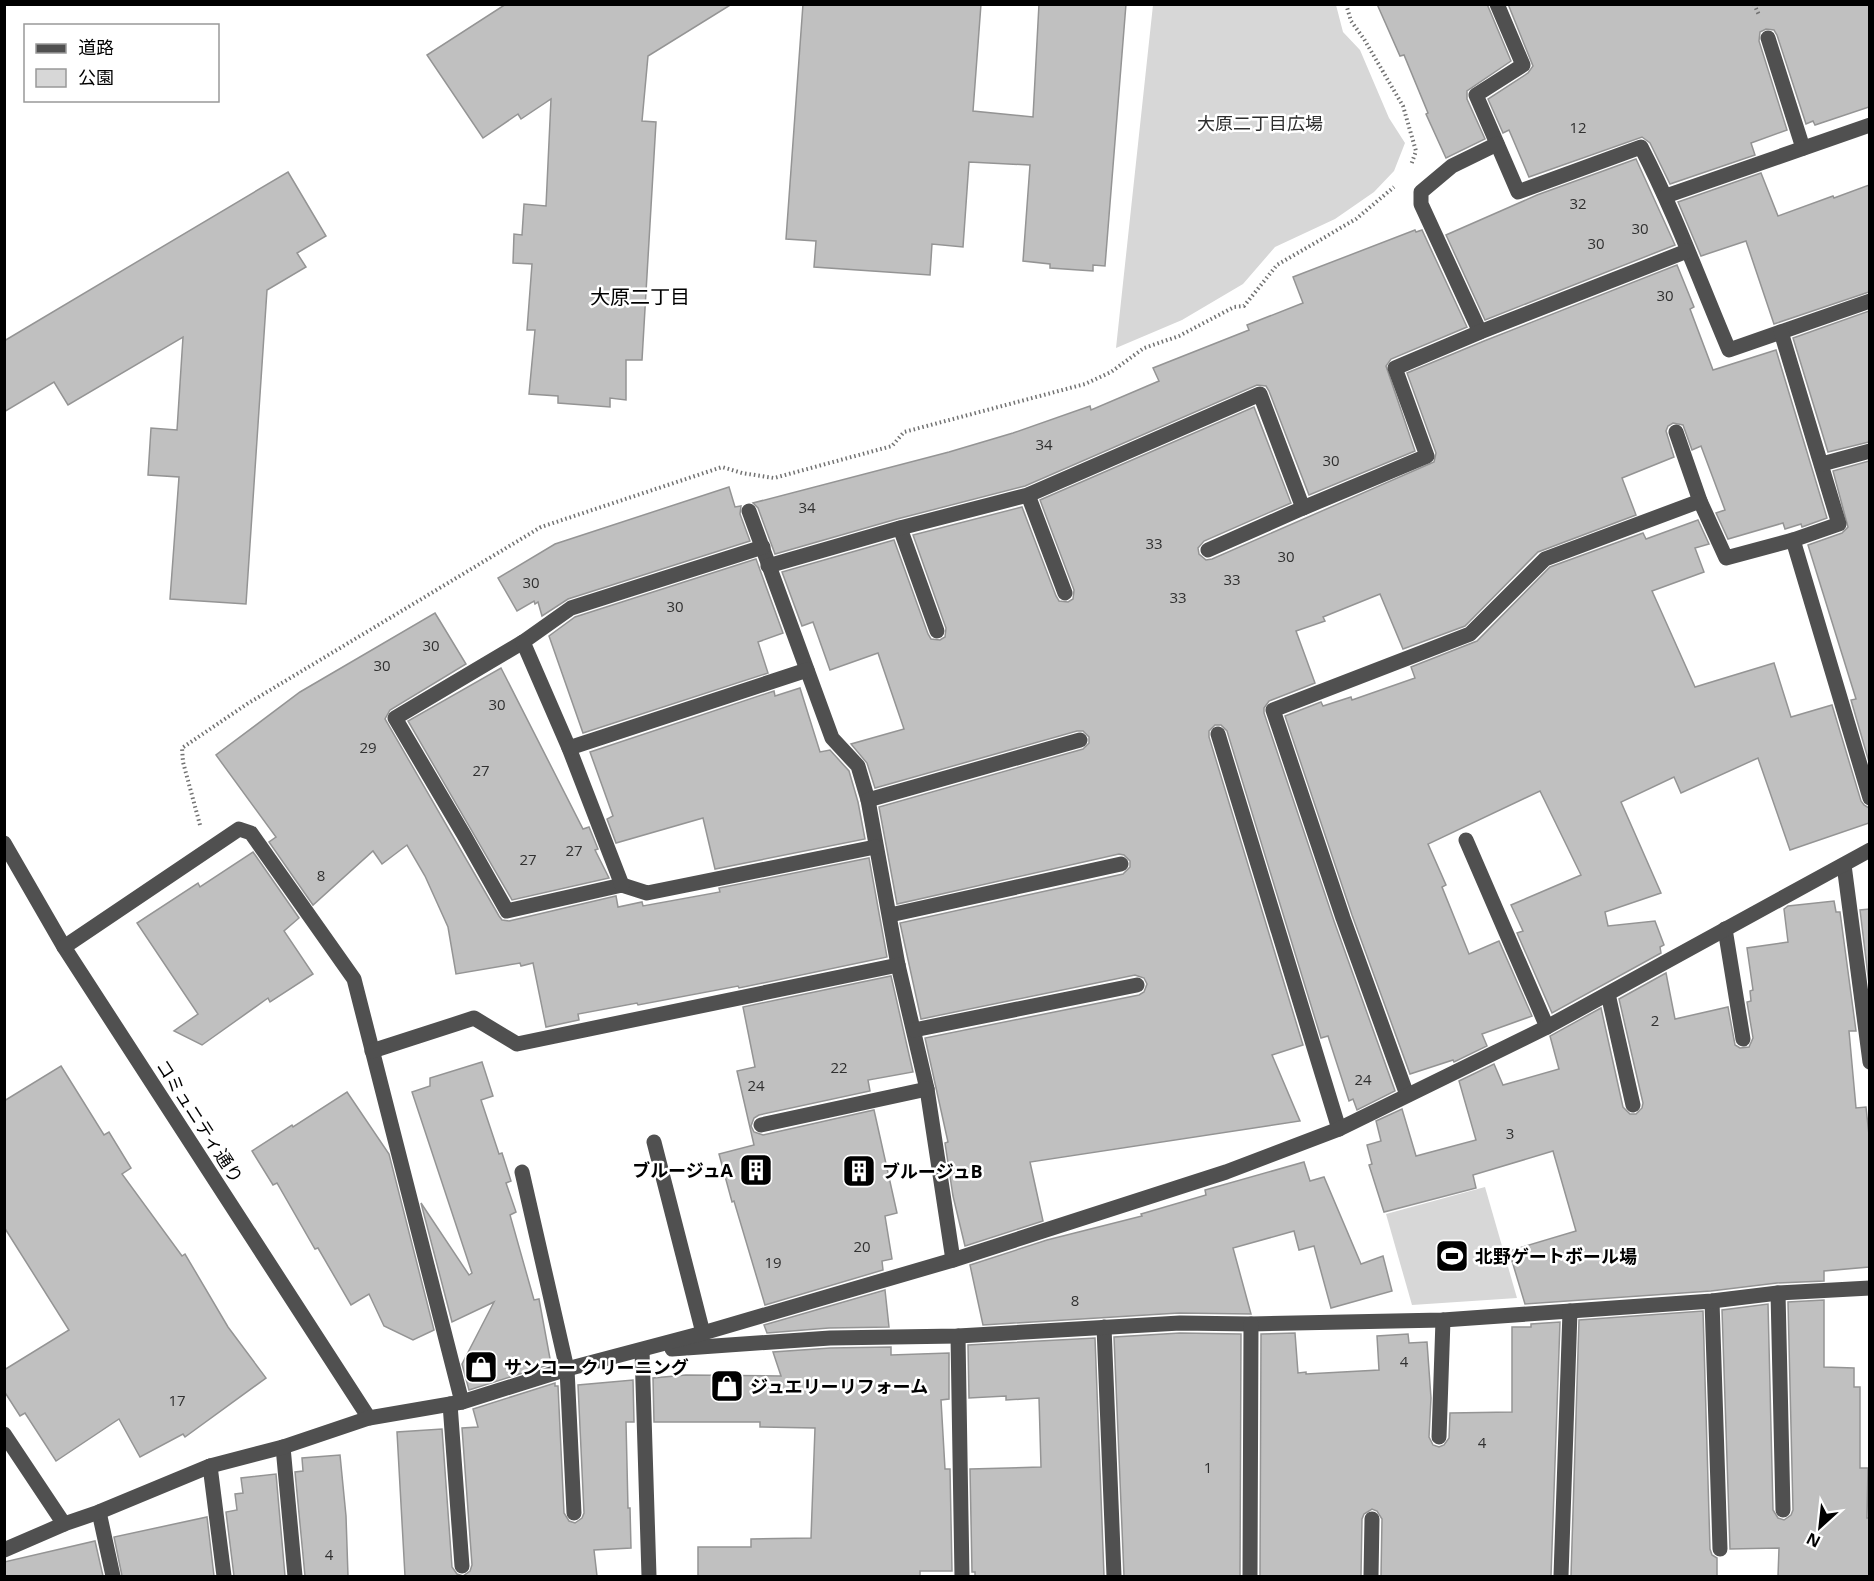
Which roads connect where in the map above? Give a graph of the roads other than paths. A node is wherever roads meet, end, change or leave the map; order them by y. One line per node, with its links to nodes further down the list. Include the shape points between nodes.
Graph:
1 (1497, 4): 4 (street, via 1523,64 1476,94)
2 (1768, 38): 5 (street)
3 (1869, 125): 5 (street)
4 (1497, 144): 6 (street, via 1518,192 1641,147); 9 (street, via 1452,166 1421,192 1422,204)
5 (1803, 148): 6 (street)
6 (1666, 196): 7 (street)
7 (1687, 251): 9 (street); 10 (street, via 1730,350)
8 (1869, 301): 10 (street)
9 (1480, 332): 16 (street, via 1395,368 1427,456)
10 (1781, 332): 13 (street)
11 (1676, 432): 15 (street)
12 (1869, 451): 13 (street)
13 (1822, 464): 19 (street, via 1839,524)
14 (1028, 495): 16 (street, via 1260,394); 18 (street); 23 (street)
15 (1700, 501): 19 (street, via 1726,558); 51 (street, via 1545,559 1470,634 1273,710)
16 (1303, 508): 21 (street)
17 (749, 511): 20 (street)
18 (900, 528): 22 (street); 24 (street)
19 (1793, 540): 30 (street)
20 (763, 547): 22 (street); 25 (street, via 571,608)
21 (1208, 550)
22 (768, 566): 26 (street)
23 (1065, 593)
24 (937, 631)
25 (523, 642): 29 (street); 38 (street, via 395,718 507,911)
26 (807, 670): 29 (street); 31 (street, via 832,738 858,766)
27 (1218, 734): 54 (street)
28 (1080, 740): 31 (street)
29 (568, 748): 38 (street)
30 (1869, 798)
31 (868, 800): 34 (street)
32 (1466, 840): 45 (street)
33 (4, 843): 41 (street, コミュニティ通り)
34 (876, 848): 38 (street, via 647,893); 39 (street)
35 (1869, 850): 37 (street)
36 (1121, 864): 39 (street)
37 (1844, 865): 40 (street); 49 (street)
38 (622, 885)
39 (890, 915): 42 (street)
40 (1725, 929): 44 (street); 47 (street)
41 (64, 947): 48 (street, via 239,829 251,833 354,979); 70 (street, コミュニティ通り)
42 (898, 965): 46 (street); 48 (street, via 517,1044 474,1018)
43 (1137, 985): 46 (street)
44 (1608, 994): 45 (street); 52 (street)
45 (1547, 1027): 51 (street)
46 (914, 1030): 50 (street)
47 (1743, 1039)
48 (372, 1051): 69 (street)
49 (1869, 1062)
50 (927, 1089): 53 (street); 57 (street)
51 (1407, 1095): 54 (street)
52 (1633, 1105)
53 (761, 1125)
54 (1339, 1129): 57 (street, via 1226,1172)
55 (654, 1142): 65 (street)
56 (522, 1172): 68 (street)
57 (953, 1260): 65 (street)
58 (1869, 1288): 59 (street)
59 (1778, 1293): 60 (street); 75 (street)
60 (1712, 1301): 61 (street); 80 (street)
61 (1570, 1311): 62 (street); 91 (street)
62 (1443, 1320): 63 (street); 72 (street)
63 (1251, 1324): 64 (street); 89 (street)
64 (1104, 1327): 66 (street); 88 (street)
65 (703, 1333): 67 (street)
66 (958, 1336): 67 (street, via 830,1338); 87 (street)
67 (642, 1351): 68 (street); 86 (street)
68 (567, 1369): 69 (street); 77 (street)
69 (456, 1403): 70 (street); 82 (street)
70 (369, 1418): 73 (street)
71 (4, 1434): 79 (street)
72 (1439, 1437)
73 (283, 1447): 74 (street); 85 (street)
74 (210, 1466): 76 (street); 84 (street)
75 (1783, 1510)
76 (99, 1512): 79 (street); 83 (street)
77 (574, 1514)
78 (1372, 1520): 90 (street)
79 (63, 1524): 81 (street)
80 (1720, 1549)
81 (4, 1550)
82 (462, 1566)
83 (113, 1576)
84 (224, 1576)
85 (295, 1576)
86 (649, 1576)
87 (962, 1576)
88 (1114, 1576)
89 (1250, 1576)
90 (1371, 1576)
91 (1561, 1576)

